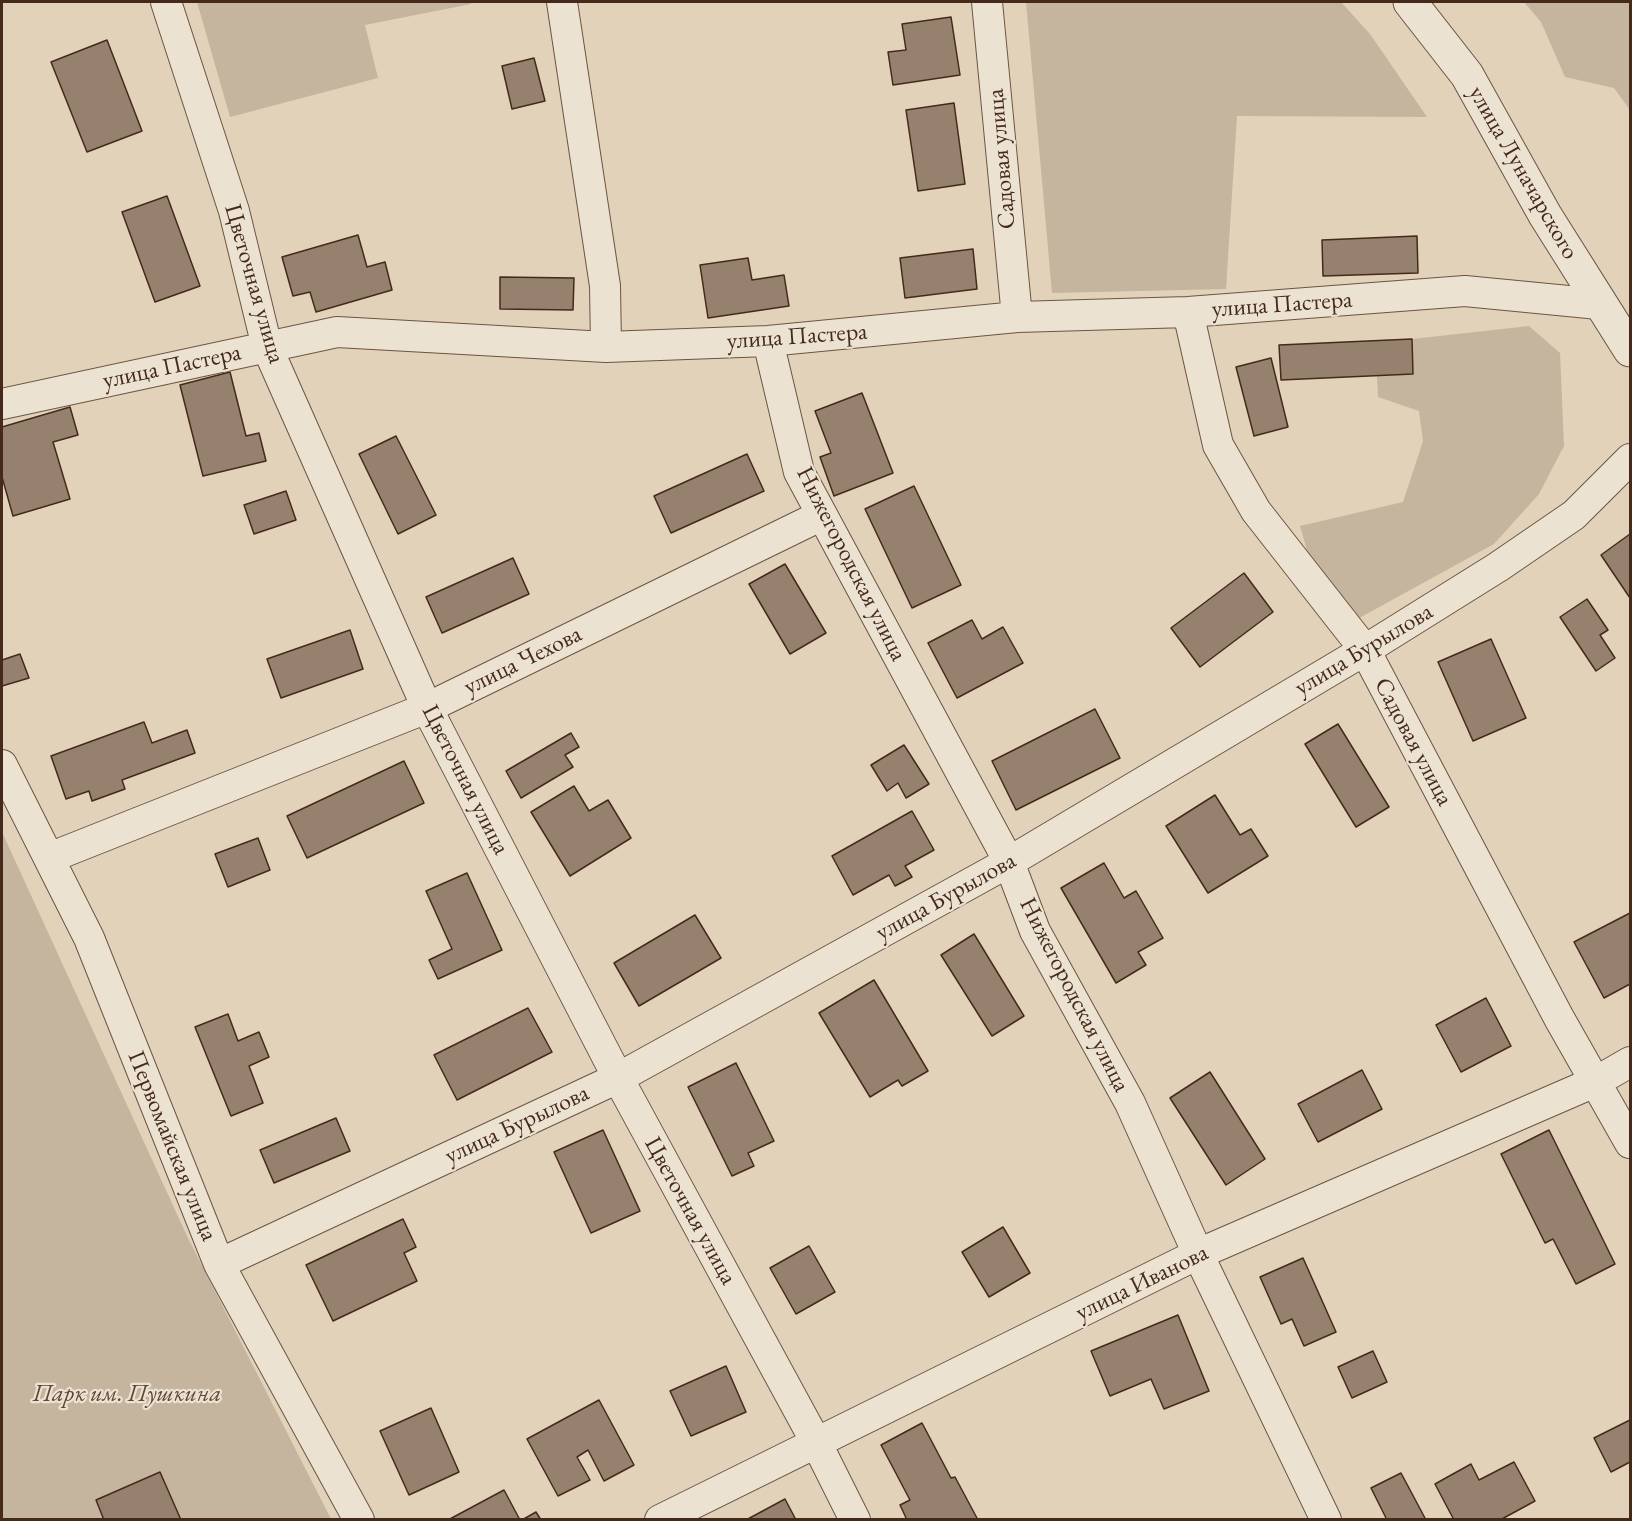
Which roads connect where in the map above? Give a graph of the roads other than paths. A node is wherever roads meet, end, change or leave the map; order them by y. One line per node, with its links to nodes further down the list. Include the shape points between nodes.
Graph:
1 (166, 2): 9 (street, Цветочная улица, via 234,211)
2 (562, 2): 10 (street, via 604,286)
3 (987, 2): 7 (street, Садовая улица)
4 (1410, 2): 5 (street, улица Луначарского, via 1467,75)
5 (1599, 304): 6 (street, улица Пастера, via 1465,291); 11 (street, улица Луначарского)
6 (1188, 312): 7 (street, улица Пастера); 15 (street, Садовая улица, via 1218,445 1256,511)
7 (1017, 317): 8 (street, улица Пастера)
8 (768, 341): 10 (street, улица Пастера); 14 (street, Нижегородская улица, via 799,472)
9 (267, 347): 10 (street, улица Пастера, via 337,332); 12 (street, улица Пастера); 16 (street, Цветочная улица)
10 (606, 347)
11 (1630, 350)
12 (2, 404)
13 (1630, 459): 15 (street, улица Бурылова, via 1574,515)
14 (822, 514): 16 (street, улица Чехова); 19 (street, Нижегородская улица)
15 (1365, 650): 19 (street, улица Бурылова); 22 (street, Садовая улица, via 1559,1018)
16 (428, 708): 18 (street, улица Чехова); 21 (street, Цветочная улица)
17 (2, 765): 18 (street, Первомайская улица)
18 (49, 858): 25 (street, Первомайская улица, via 89,938)
19 (1009, 862): 21 (street, улица Бурылова); 24 (street, Нижегородская улица, via 1035,931 1130,1103)
20 (1630, 1062): 22 (street, улица Иванова)
21 (618, 1078): 25 (street, улица Бурылова); 26 (street, Цветочная улица)
22 (1597, 1081): 23 (street, Садовая улица); 24 (street, улица Иванова)
23 (1630, 1143)
24 (1198, 1254): 26 (street, улица Иванова); 30 (street, Нижегородская улица)
25 (219, 1264): 27 (street, Первомайская улица)
26 (817, 1444): 28 (street, улица Иванова); 29 (street, Цветочная улица)
27 (359, 1520)
28 (660, 1520)
29 (855, 1520)
30 (1326, 1520)

